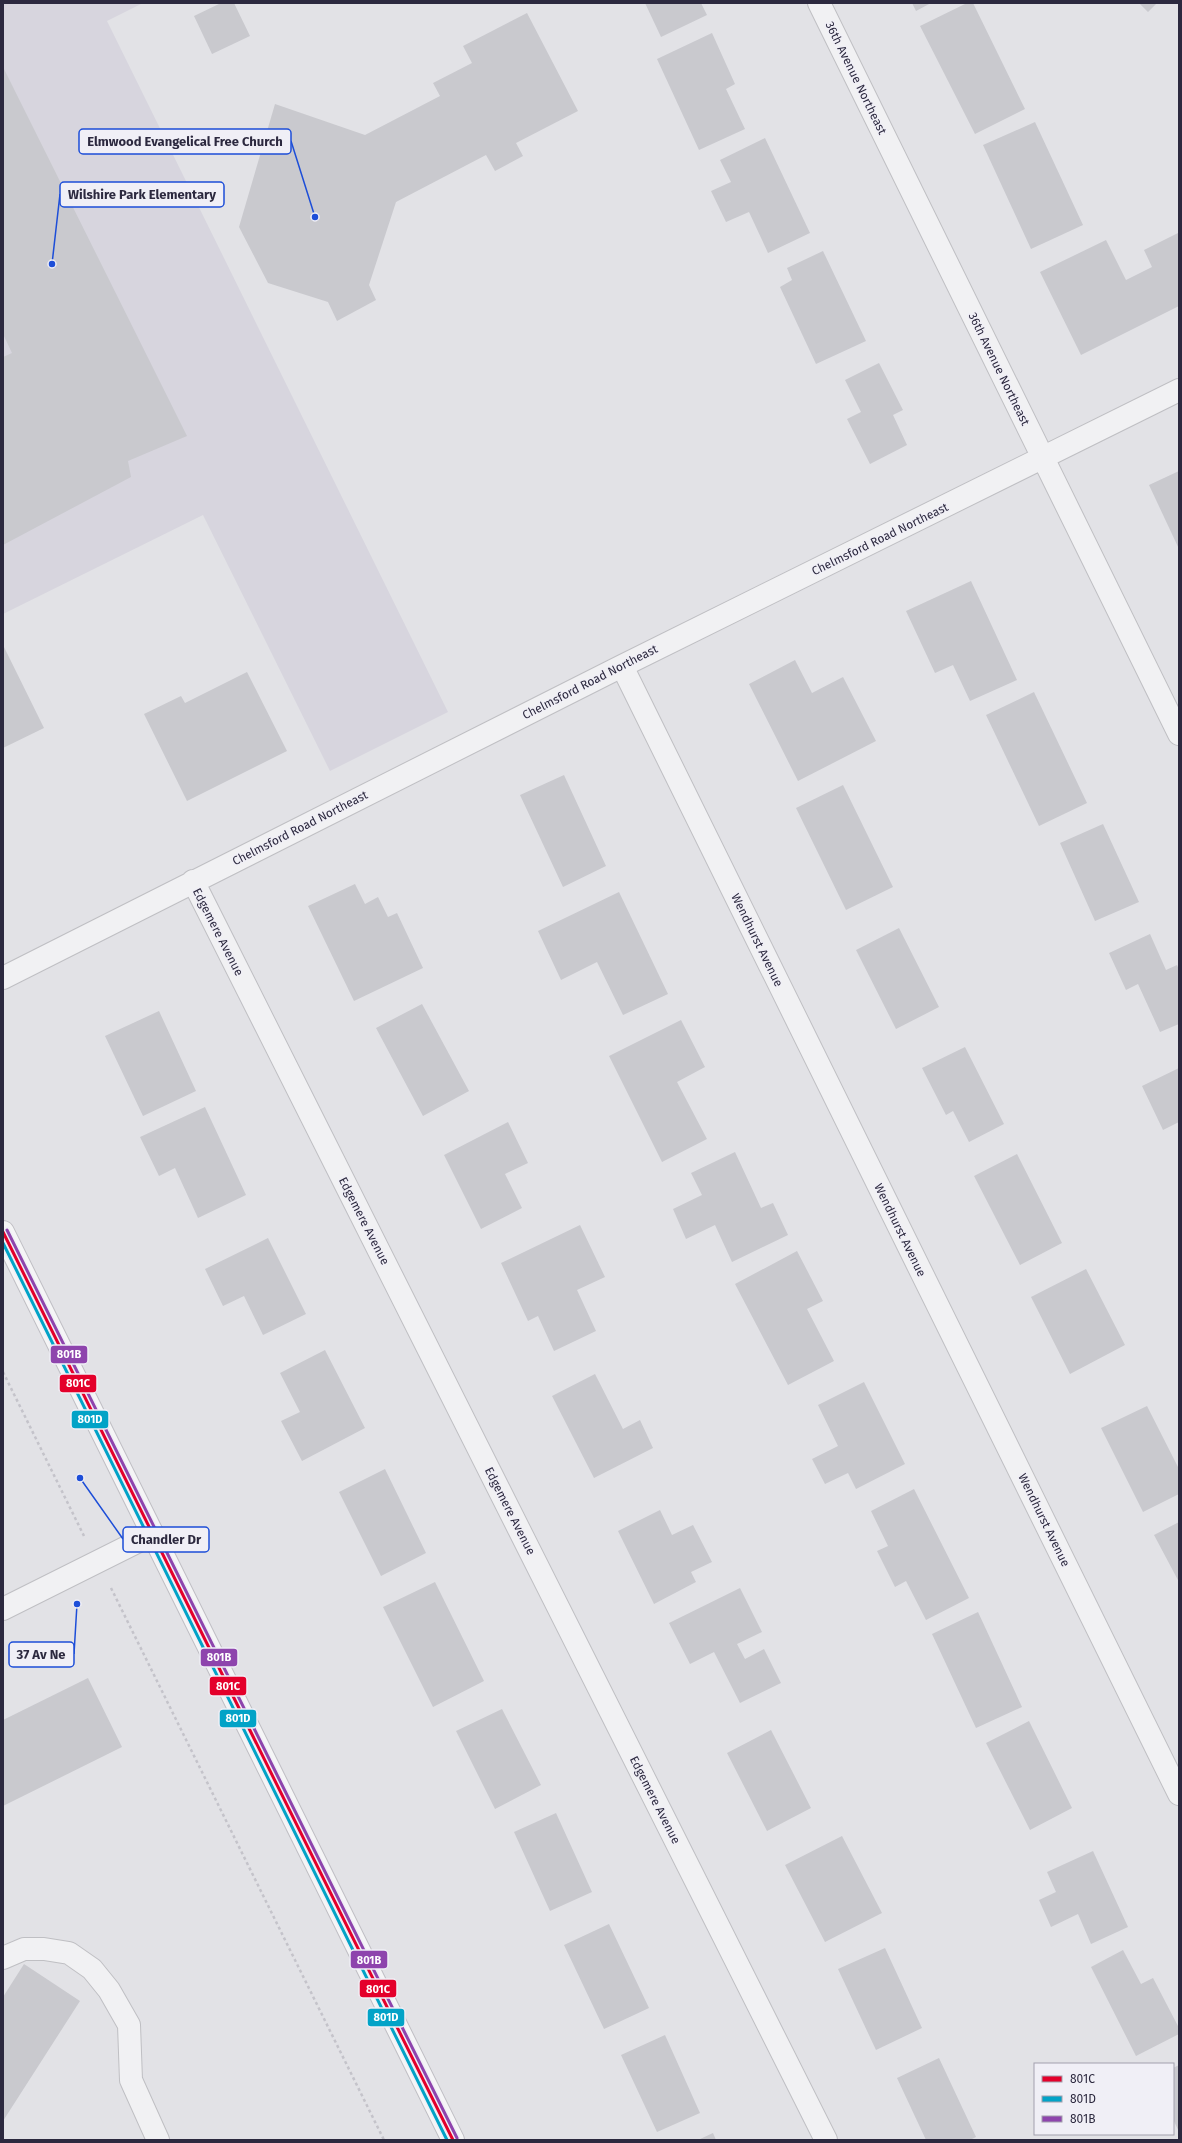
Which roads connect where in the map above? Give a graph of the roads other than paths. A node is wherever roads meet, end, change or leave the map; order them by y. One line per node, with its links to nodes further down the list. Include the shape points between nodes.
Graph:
1 (818, 3): 3 (street, 36th Avenue Northeast)
2 (1179, 390): 3 (street, Chelmsford Road Northeast)
3 (1043, 459): 4 (street, Chelmsford Road Northeast); 5 (street, 36th Avenue Northeast)
4 (622, 666): 6 (street, Chelmsford Road Northeast); 11 (street, Wendhurst Avenue)
5 (1179, 734)
6 (193, 881): 7 (street, Chelmsford Road Northeast); 15 (street, Edgemere Avenue)
7 (3, 978)
8 (3, 1232): 9 (main road)
9 (153, 1534): 10 (street); 14 (main road)
10 (3, 1609)
11 (1179, 1794)
12 (3, 1958): 13 (street, via 24,1949 44,1949 69,1954 92,1969 109,1990 129,2025 131,2080)
13 (158, 2140)
14 (453, 2140)
15 (826, 2140)

